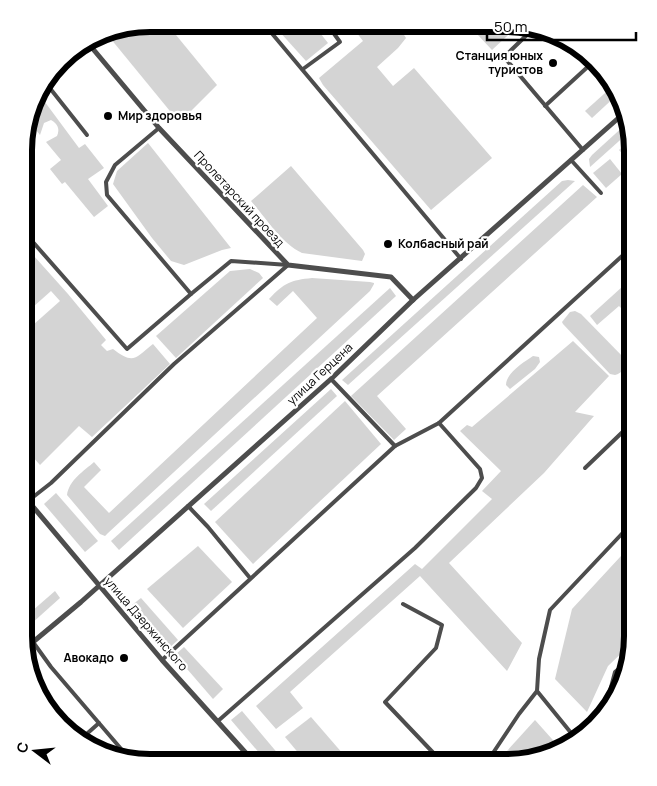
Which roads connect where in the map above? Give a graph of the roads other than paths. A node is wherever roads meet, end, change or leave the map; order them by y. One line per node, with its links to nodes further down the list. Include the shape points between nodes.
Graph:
1 (333, 32): 6 (lane, via 340,42)
2 (271, 33): 6 (lane)
3 (527, 35): 8 (lane, via 504,57)
4 (92, 48): 10 (street, Пролетарский проезд)
5 (589, 66): 8 (lane)
6 (303, 69): 17 (lane)
7 (50, 88): 11 (lane)
8 (545, 106): 12 (lane)
9 (619, 118): 12 (street, улица Герцена)
10 (159, 128): 18 (street, Пролетарский проезд); 19 (lane, via 115,164 106,182 107,195)
11 (87, 135)
12 (583, 150): 13 (street, улица Герцена)
13 (571, 160): 14 (lane); 17 (street, улица Герцена)
14 (601, 193)
15 (32, 241): 19 (lane, via 127,349)
16 (624, 254): 22 (lane)
17 (461, 259): 20 (street, улица Герцена)
18 (288, 265): 19 (lane, via 231,261); 20 (street, Пролетарский проезд, via 392,277); 26 (lane, via 174,364)
19 (191, 294)
20 (413, 300): 21 (street, улица Герцена)
21 (332, 379): 24 (lane); 28 (street, улица Герцена)
22 (439, 423): 24 (lane); 38 (lane, via 480,469 482,478 476,488 415,548)
23 (624, 431): 25 (lane)
24 (395, 446): 30 (lane)
25 (585, 468)
26 (32, 498)
27 (32, 506): 31 (street, улица Дзержинского)
28 (187, 506): 30 (lane); 31 (street, улица Герцена)
29 (624, 532): 36 (lane, via 550,610 539,658)
30 (250, 578): 34 (lane)
31 (99, 585): 33 (street, улица Герцена); 34 (street, улица Дзержинского)
32 (402, 604): 44 (lane, via 442,625 436,648 385,702)
33 (33, 642): 39 (lane)
34 (162, 660): 38 (street, улица Дзержинского)
35 (619, 668): 37 (lane, via 615,672)
36 (537, 691): 41 (lane); 45 (lane)
37 (608, 695)
38 (218, 721): 43 (street, улица Дзержинского)
39 (99, 723): 40 (lane); 42 (lane)
40 (86, 734)
41 (571, 734)
42 (121, 749)
43 (246, 753)
44 (433, 753)
45 (493, 753)

